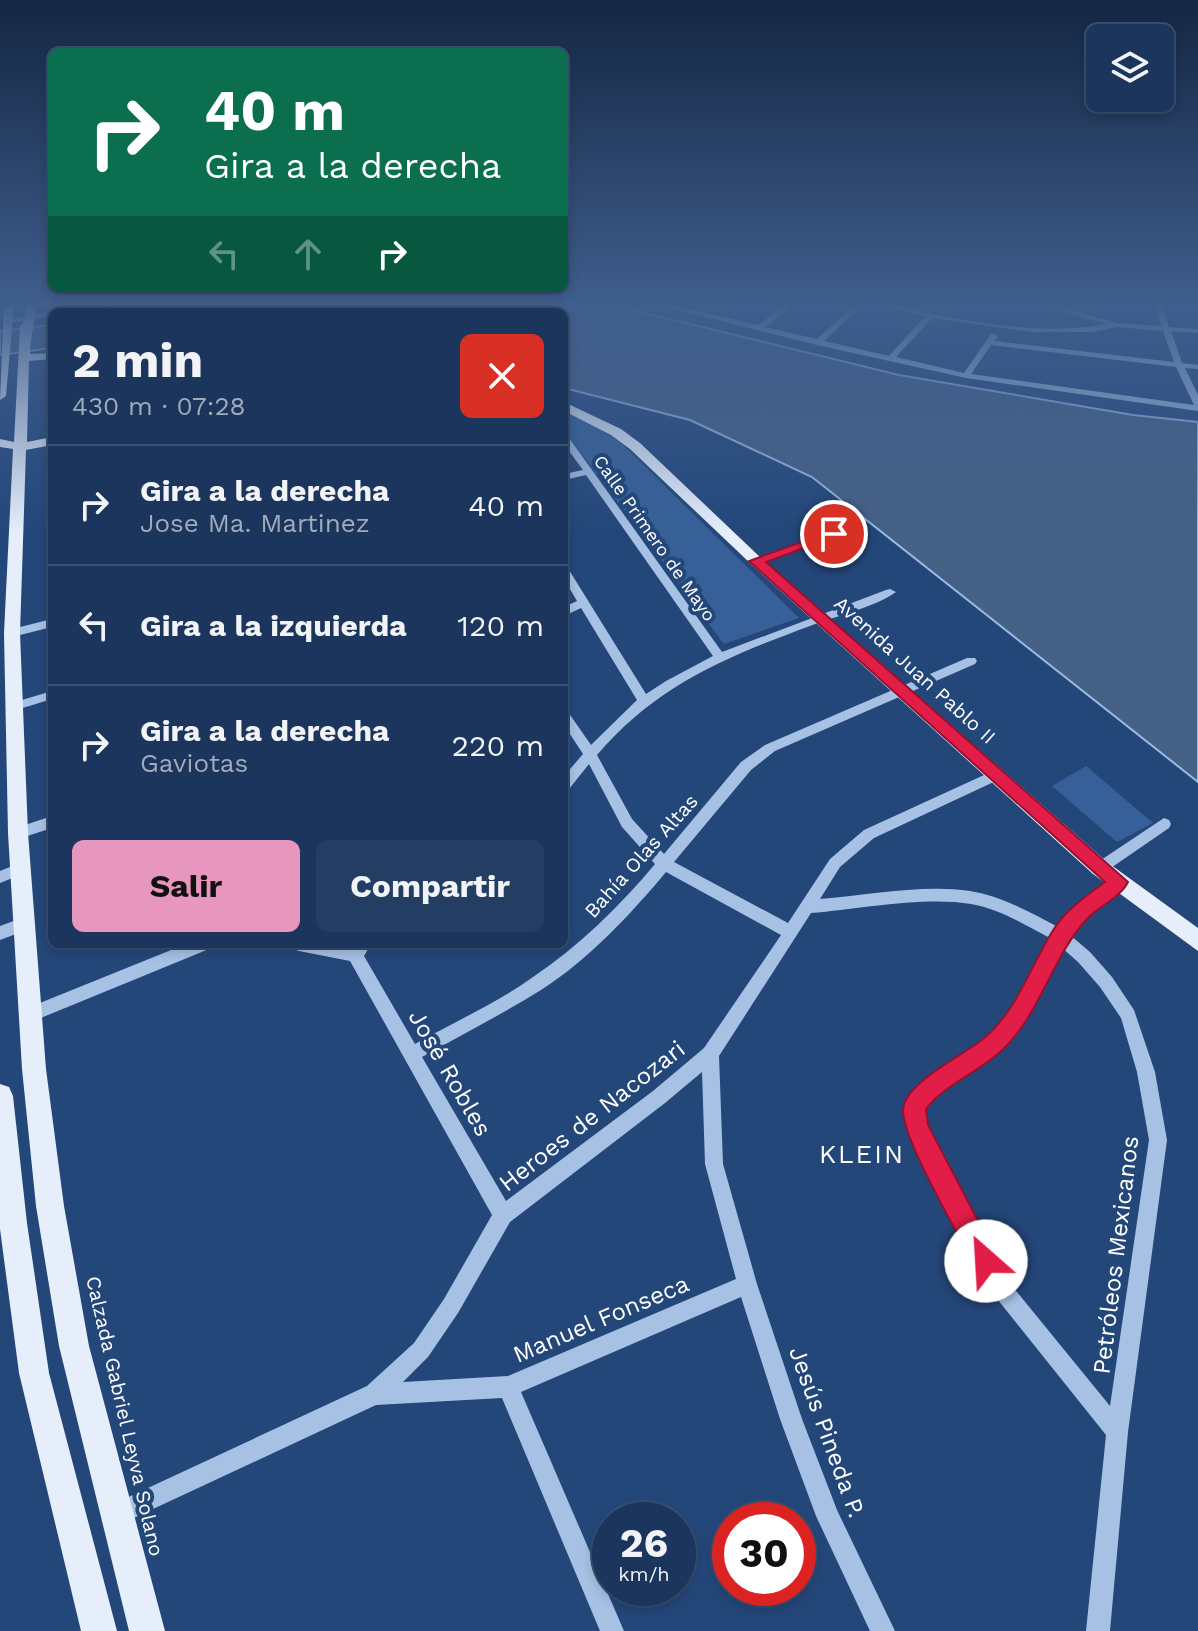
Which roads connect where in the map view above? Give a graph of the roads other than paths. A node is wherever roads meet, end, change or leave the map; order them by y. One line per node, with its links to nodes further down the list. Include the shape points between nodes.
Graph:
1 (21, 381): 8 (main road, Calzada Gabriel Leyva Solano)
2 (1006, 381): 4 (street)
3 (1186, 381): 4 (street)
4 (1198, 406)
5 (568, 408): 12 (main road, Avenida Juan Pablo II, via 635,446)
6 (48, 441): 8 (main road)
7 (568, 443): 9 (street, Calle Primero de Mayo)
8 (10, 445): 19 (main road, Calzada Gabriel Leyva Solano)
9 (588, 472): 10 (street); 20 (street, Calle Primero de Mayo)
10 (568, 476)
11 (834, 534): 12 (street)
12 (756, 561): 17 (main road, Avenida Juan Pablo II)
13 (568, 577): 15 (street)
14 (890, 592): 17 (street)
15 (583, 602): 16 (street); 24 (street)
16 (568, 610)
17 (823, 620): 20 (street); 22 (main road, Avenida Juan Pablo II)
18 (48, 624): 19 (street)
19 (12, 633): 25 (main road, Calzada Gabriel Leyva Solano)
20 (720, 658): 24 (street)
21 (971, 661): 22 (street, Bahía Olas Altas)
22 (900, 690): 28 (main road, Avenida Juan Pablo II); 33 (street, Bahía Olas Altas, via 770,748 746,766)
23 (48, 696): 25 (street)
24 (644, 701): 27 (street)
25 (16, 706): 32 (main road, Calzada Gabriel Leyva Solano)
26 (568, 721): 27 (street)
27 (589, 752): 29 (street); 33 (street, via 627,823)
28 (995, 775): 34 (main road, Avenida Juan Pablo II); 37 (street, Heroes de Nacozari, via 869,834 835,863)
29 (568, 780)
30 (48, 823): 32 (street)
31 (1164, 824): 34 (street)
32 (18, 833): 35 (main road, Calzada Gabriel Leyva Solano)
33 (664, 864): 39 (street); 46 (street, Bahía Olas Altas, via 604,928 537,984)
34 (1100, 868): 36 (main road, Avenida Juan Pablo II)
35 (10, 873): 38 (main road, Calzada Gabriel Leyva Solano)
36 (1118, 882): 41 (street); 42 (main road, Avenida Juan Pablo II)
37 (806, 907): 39 (street, Heroes de Nacozari); 41 (street, Petróleos Mexicanos, via 941,895 973,898 1016,912)
38 (27, 923): 40 (street); 45 (main road, Calzada Gabriel Leyva Solano)
39 (790, 932): 47 (street, Heroes de Nacozari)
40 (0, 933)
41 (1060, 936): 53 (street, Petróleos Mexicanos, via 1106,982 1128,1015 1146,1072 1158,1140); 53 (street, via 1012,1023 992,1045 920,1097 914,1119 997,1283)
42 (1198, 941)
43 (182, 948): 45 (street)
44 (359, 949): 46 (street, José Robles)
45 (31, 1014): 54 (main road, Calzada Gabriel Leyva Solano, via 50,1206 74,1346)
46 (412, 1054): 49 (street, José Robles)
47 (710, 1054): 49 (street, Heroes de Nacozari); 50 (street, Jesús Pineda P., via 714,1164)
48 (0, 1096): 55 (main road, via 34,1373)
49 (503, 1215): 52 (street, Heroes de Nacozari, via 421,1350)
50 (747, 1284): 51 (street, Manuel Fonseca); 58 (street, Jesús Pineda P., via 818,1489)
51 (508, 1387): 52 (street, Manuel Fonseca); 57 (street)
52 (375, 1394): 54 (street, Heroes de Nacozari)
53 (1117, 1432): 59 (street, Petróleos Mexicanos)
54 (115, 1515): 56 (main road, Calzada Gabriel Leyva Solano)
55 (99, 1631)
56 (147, 1631)
57 (612, 1631)
58 (883, 1631)
59 (1098, 1631)

